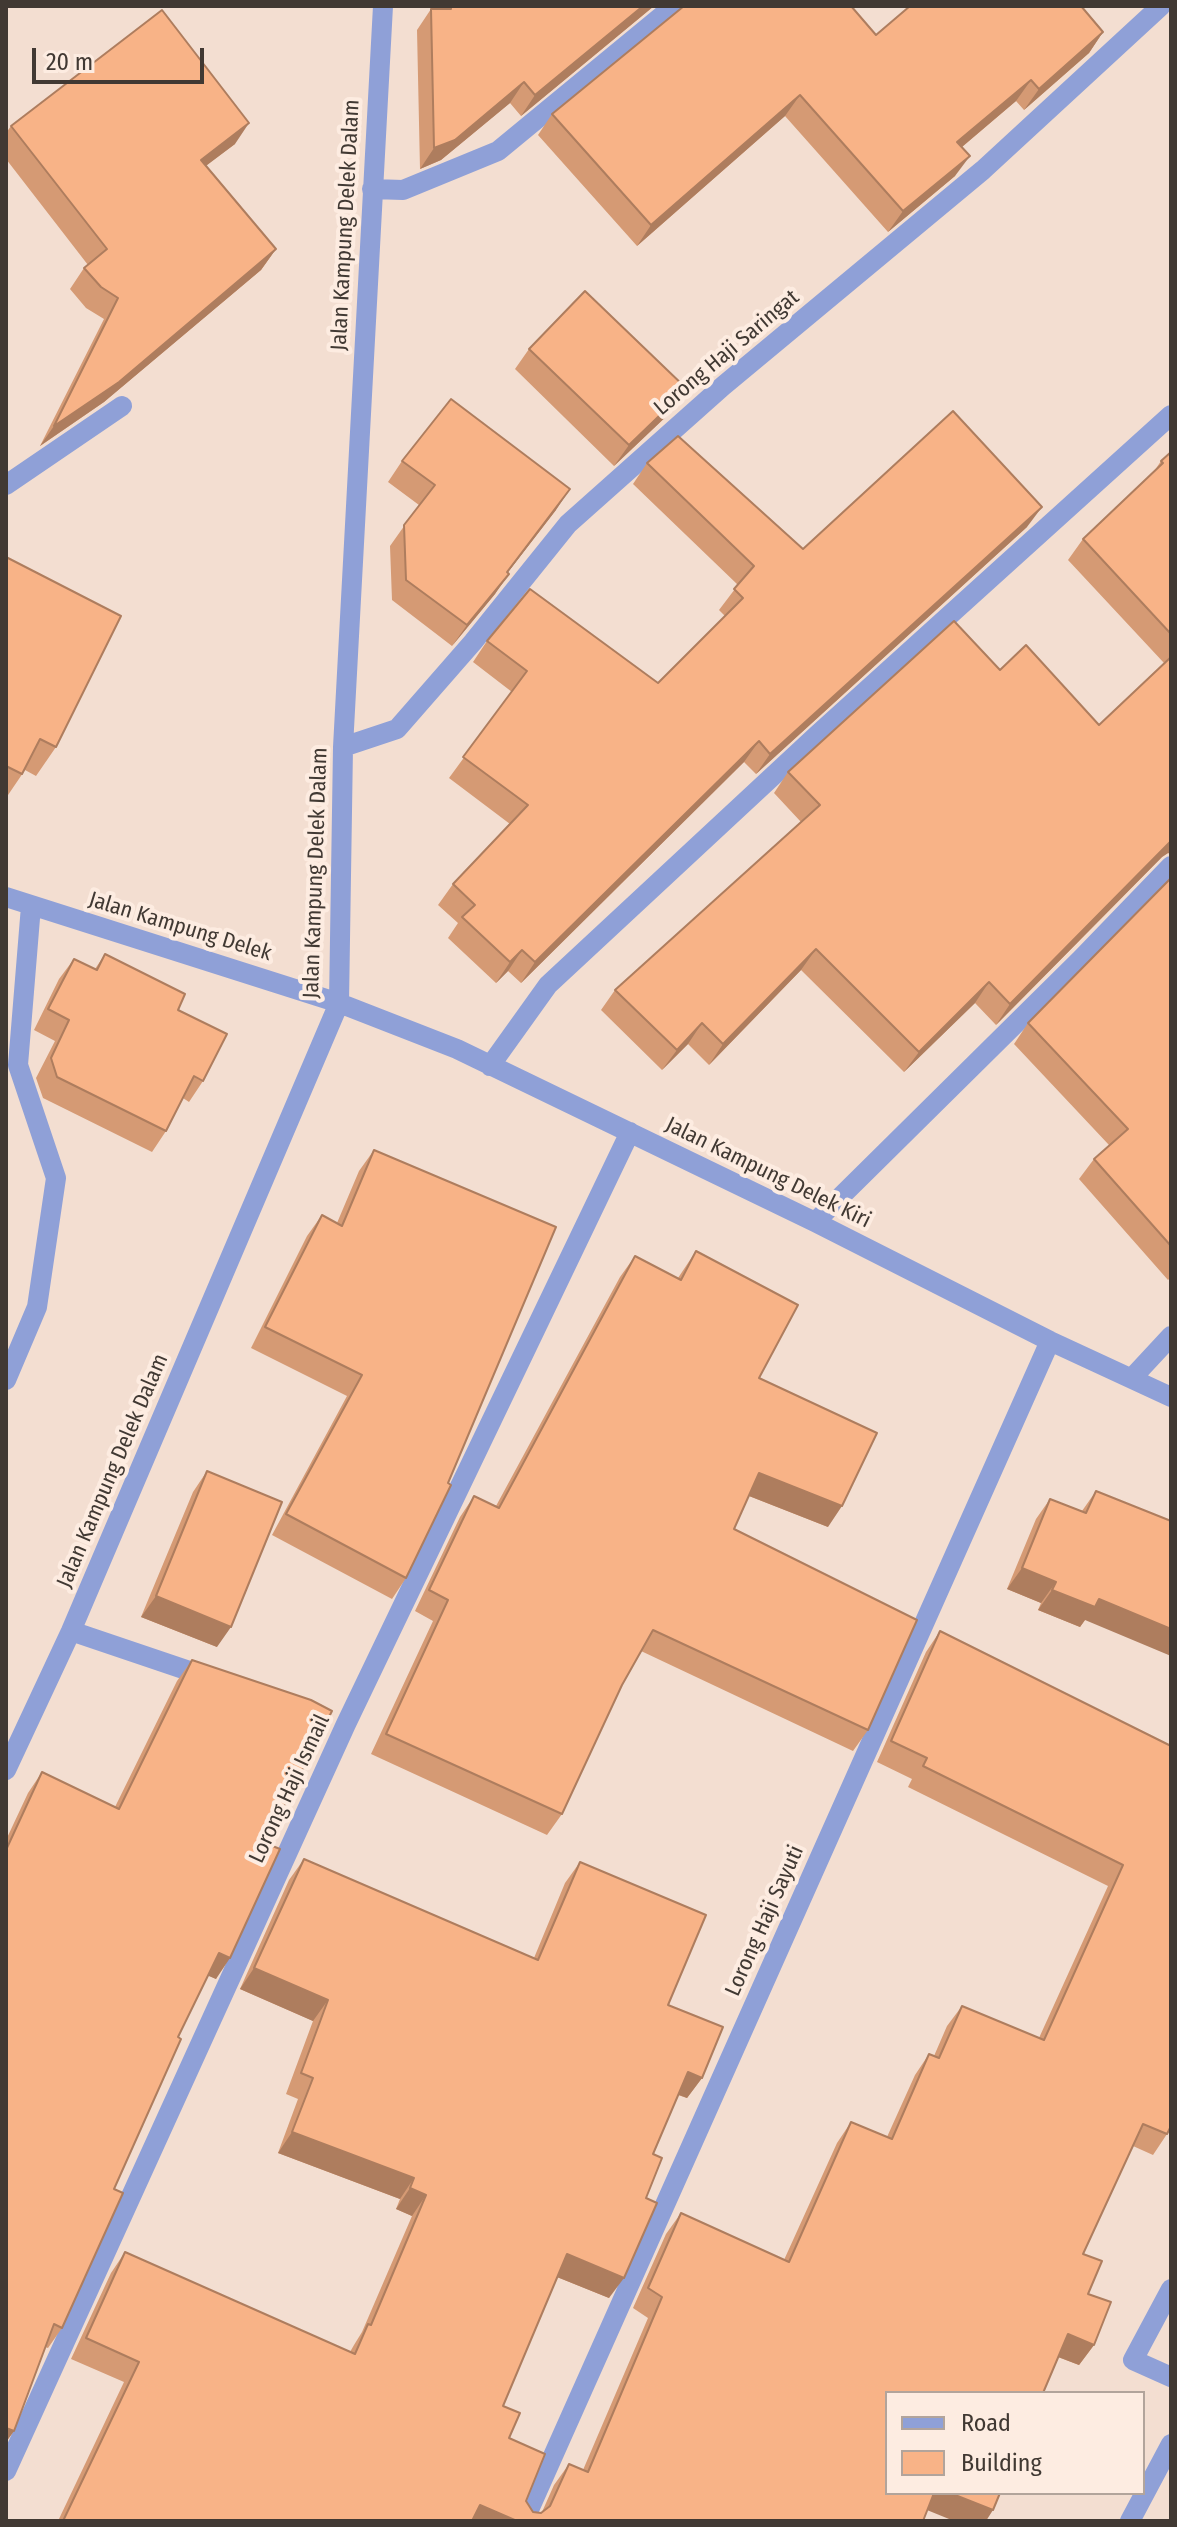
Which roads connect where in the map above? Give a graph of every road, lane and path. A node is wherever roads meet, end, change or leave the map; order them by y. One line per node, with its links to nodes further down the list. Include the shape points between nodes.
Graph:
1 (383, 6): 4 (street, Jalan Kampung Delek Dalam)
2 (674, 6): 4 (street, via 498,151 403,190)
3 (1161, 6): 8 (street, Lorong Haji Saringat, via 983,170 701,405 568,524 397,729)
4 (372, 189): 8 (street, Jalan Kampung Delek Dalam)
5 (122, 406): 7 (street)
6 (1171, 415): 13 (street, via 548,985)
7 (6, 485)
8 (343, 747): 12 (street, Jalan Kampung Delek Dalam)
9 (1171, 866): 15 (street)
10 (6, 897): 11 (street, Jalan Kampung Delek)
11 (31, 906): 12 (street, Jalan Kampung Delek); 19 (street, via 18,1065 56,1178 37,1307)
12 (339, 1003): 13 (street, Jalan Kampung Delek Kiri); 21 (street, Jalan Kampung Delek Dalam)
13 (490, 1066): 14 (street, Jalan Kampung Delek Kiri)
14 (630, 1132): 15 (street, Jalan Kampung Delek Kiri); 27 (street, Lorong Haji Ismail, via 339,1722)
15 (815, 1222): 17 (street, Jalan Kampung Delek Kiri)
16 (1171, 1336): 18 (street)
17 (1050, 1341): 18 (street, Jalan Kampung Delek Kiri); 30 (street, Lorong Haji Sayuti)
18 (1132, 1378): 20 (street, Jalan Kampung Delek Kiri)
19 (6, 1380)
20 (1171, 1397)
21 (71, 1631): 22 (street); 23 (street, Jalan Kampung Delek Dalam)
22 (230, 1685)
23 (6, 1770)
24 (1171, 2289): 25 (street, via 1133,2360)
25 (1171, 2377)
26 (1171, 2444): 28 (street)
27 (6, 2471)
28 (1145, 2493)
29 (1144, 2495): 31 (street)
30 (524, 2521)
31 (1130, 2521)

